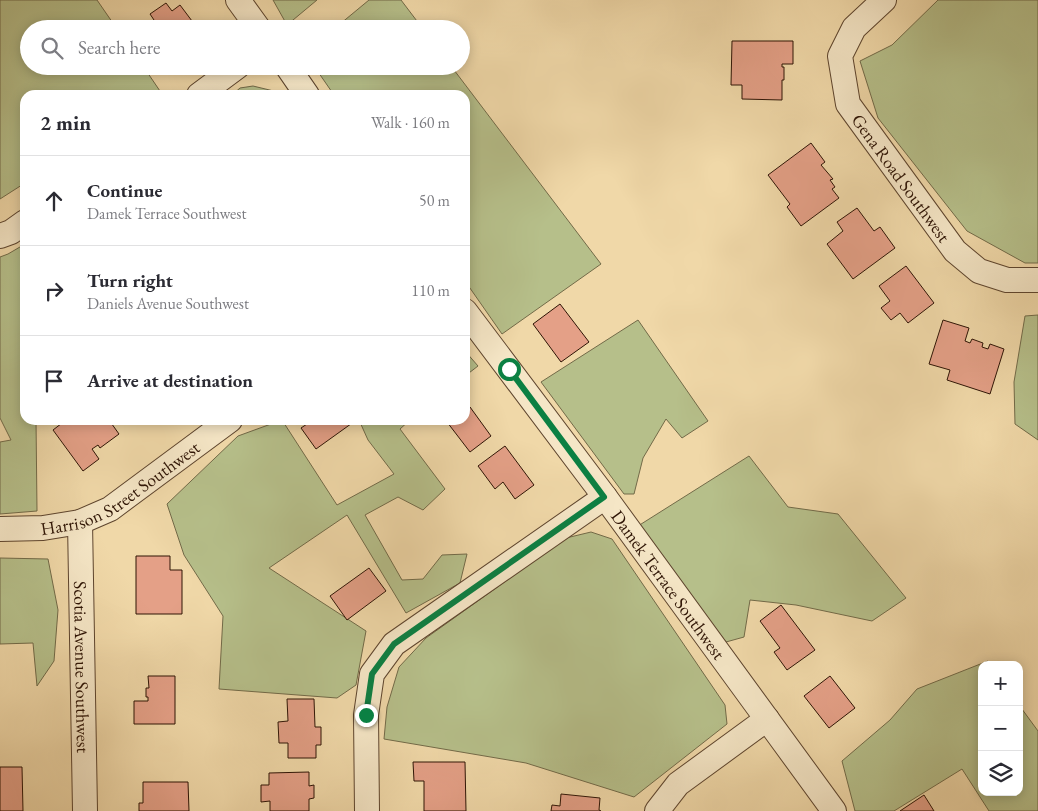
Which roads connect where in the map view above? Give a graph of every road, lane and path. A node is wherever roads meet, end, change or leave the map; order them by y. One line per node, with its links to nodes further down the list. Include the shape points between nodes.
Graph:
1 (238, 0): 3 (street)
2 (884, 0): 10 (street, Gena Road Southwest, via 854,28 840,56 848,104 955,251 979,271 1007,280)
3 (252, 20)
4 (226, 75): 6 (street)
5 (294, 75): 7 (street)
6 (205, 90)
7 (304, 90)
8 (20, 226): 9 (street)
9 (0, 236)
10 (1038, 280)
11 (470, 318): 13 (street, Damek Terrace Southwest)
12 (223, 425): 14 (street, Harrison Street Southwest, via 110,509)
13 (604, 497): 16 (street, Damek Terrace Southwest); 18 (street, via 394,644 372,674 366,715)
14 (80, 522): 15 (street, Harrison Street Southwest, via 43,528); 17 (street, Scotia Avenue Southwest)
15 (0, 529)
16 (767, 719): 19 (street, via 678,784); 20 (street, Damek Terrace Southwest)
17 (84, 811)
18 (367, 811)
19 (656, 811)
20 (834, 811)

